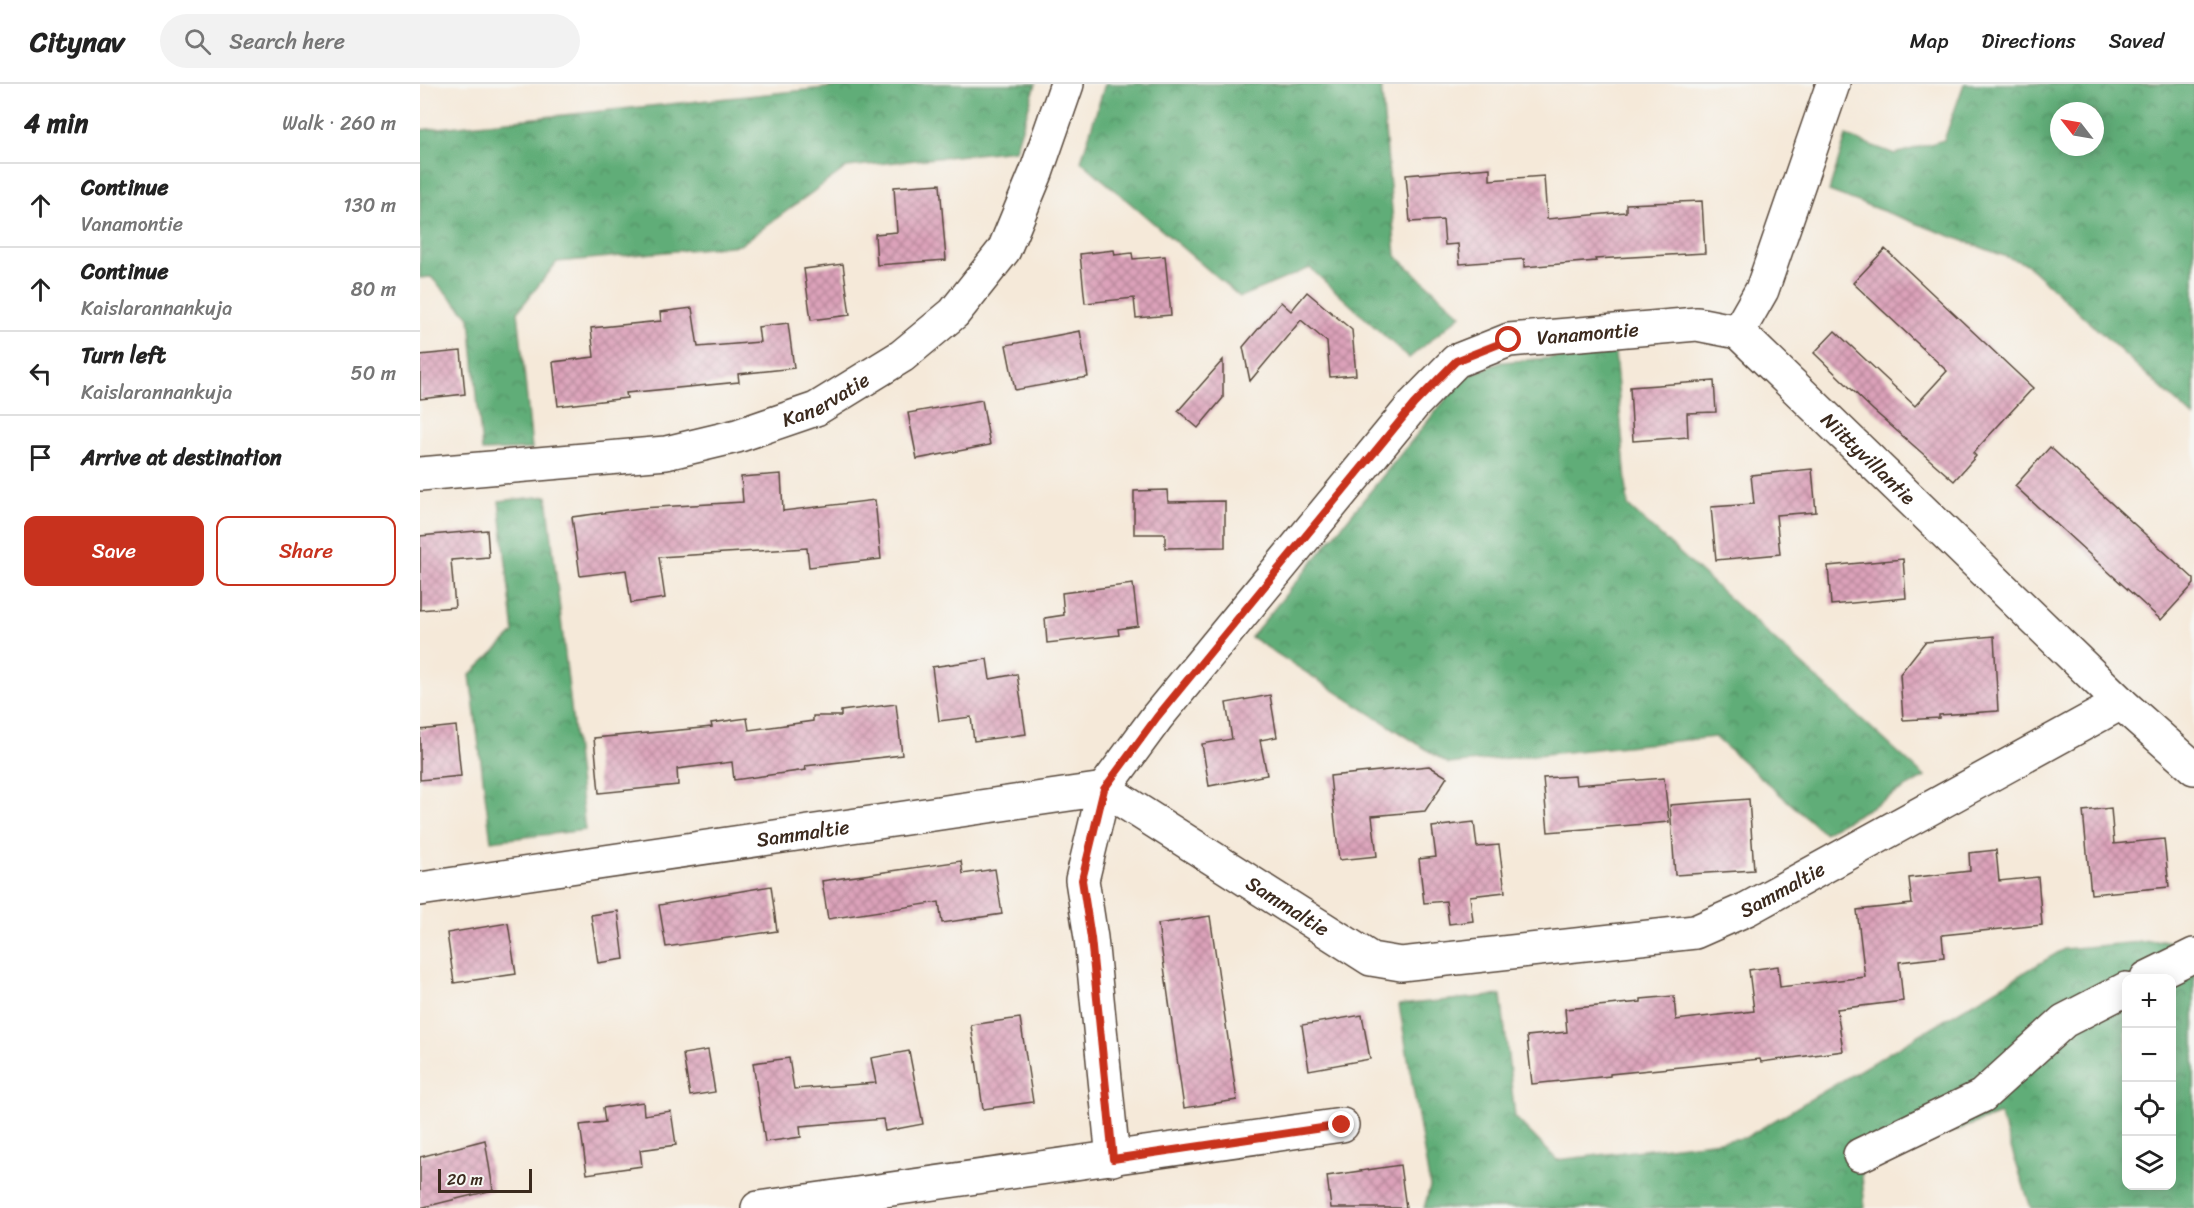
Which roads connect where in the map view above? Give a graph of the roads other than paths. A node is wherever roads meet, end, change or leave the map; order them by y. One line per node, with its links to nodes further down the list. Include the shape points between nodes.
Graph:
1 (1067, 84): 4 (street, Kanervatie, via 1004,249 954,313 902,356 816,409 737,436 666,453)
2 (1833, 84): 3 (street, via 1762,290)
3 (1738, 332): 5 (street, Niittyvillantie); 7 (street, Vanamontie, via 1697,324 1509,340 1456,361 1414,404 1157,717)
4 (420, 474)
5 (2121, 703): 6 (street, Niittyvillantie); 7 (street, Sammaltie, via 1748,909 1695,933 1401,964 1371,959)
6 (2194, 768)
7 (1104, 789): 8 (street, Sammaltie); 14 (street, via 1082,880)
8 (420, 889)
9 (2194, 955): 10 (street)
10 (2156, 974)
11 (2122, 992): 13 (street, via 2064,1021 1982,1096)
12 (1342, 1125): 14 (street)
13 (1860, 1155)
14 (1113, 1159): 15 (street)
15 (758, 1208)

